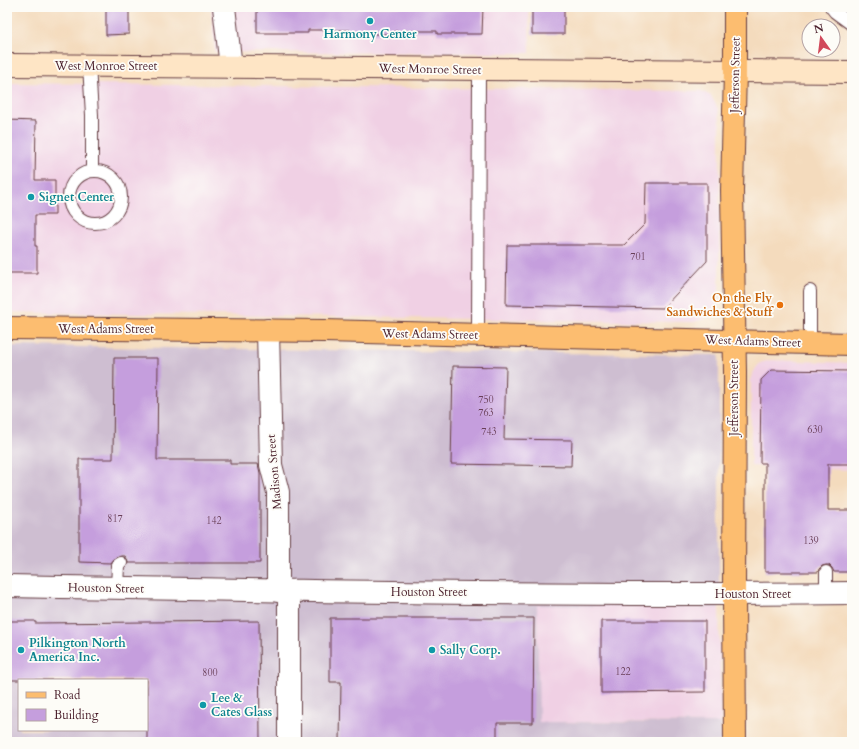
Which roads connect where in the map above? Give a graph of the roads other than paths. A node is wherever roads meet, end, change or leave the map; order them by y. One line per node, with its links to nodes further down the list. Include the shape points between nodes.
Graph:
1 (224, 7): 7 (street)
2 (735, 7): 9 (main road, Jefferson Street)
3 (831, 7): 4 (lane)
4 (852, 23)
5 (7, 65): 6 (street, West Monroe Street)
6 (89, 66): 7 (street, West Monroe Street); 11 (lane)
7 (231, 67): 8 (street, West Monroe Street)
8 (479, 69): 9 (street, West Monroe Street); 15 (lane)
9 (735, 72): 10 (street, West Monroe Street); 16 (main road, Jefferson Street, via 732,190)
10 (852, 72)
11 (92, 171): 11 (lane, via 76,178 68,193 71,209 82,221 90,224 108,220 115,214 120,206 121,197 120,188 115,180 108,174)
12 (810, 291): 17 (lane)
13 (7, 328): 14 (main road, West Adams Street)
14 (268, 330): 15 (main road, West Adams Street); 23 (street, Madison Street, via 271,465 278,492)
15 (478, 335): 16 (main road, West Adams Street)
16 (734, 341): 17 (main road, West Adams Street); 25 (main road, Jefferson Street)
17 (810, 343): 18 (main road, West Adams Street)
18 (852, 344)
19 (121, 563): 22 (lane, via 118,565)
20 (826, 572): 26 (lane)
21 (7, 586): 22 (street, Houston Street)
22 (117, 588): 23 (street, Houston Street)
23 (284, 591): 25 (street, Houston Street); 27 (street, Madison Street)
24 (852, 593): 26 (street, Houston Street)
25 (734, 594): 26 (street, Houston Street); 28 (main road, Jefferson Street)
26 (826, 594)
27 (289, 742)
28 (735, 742)

